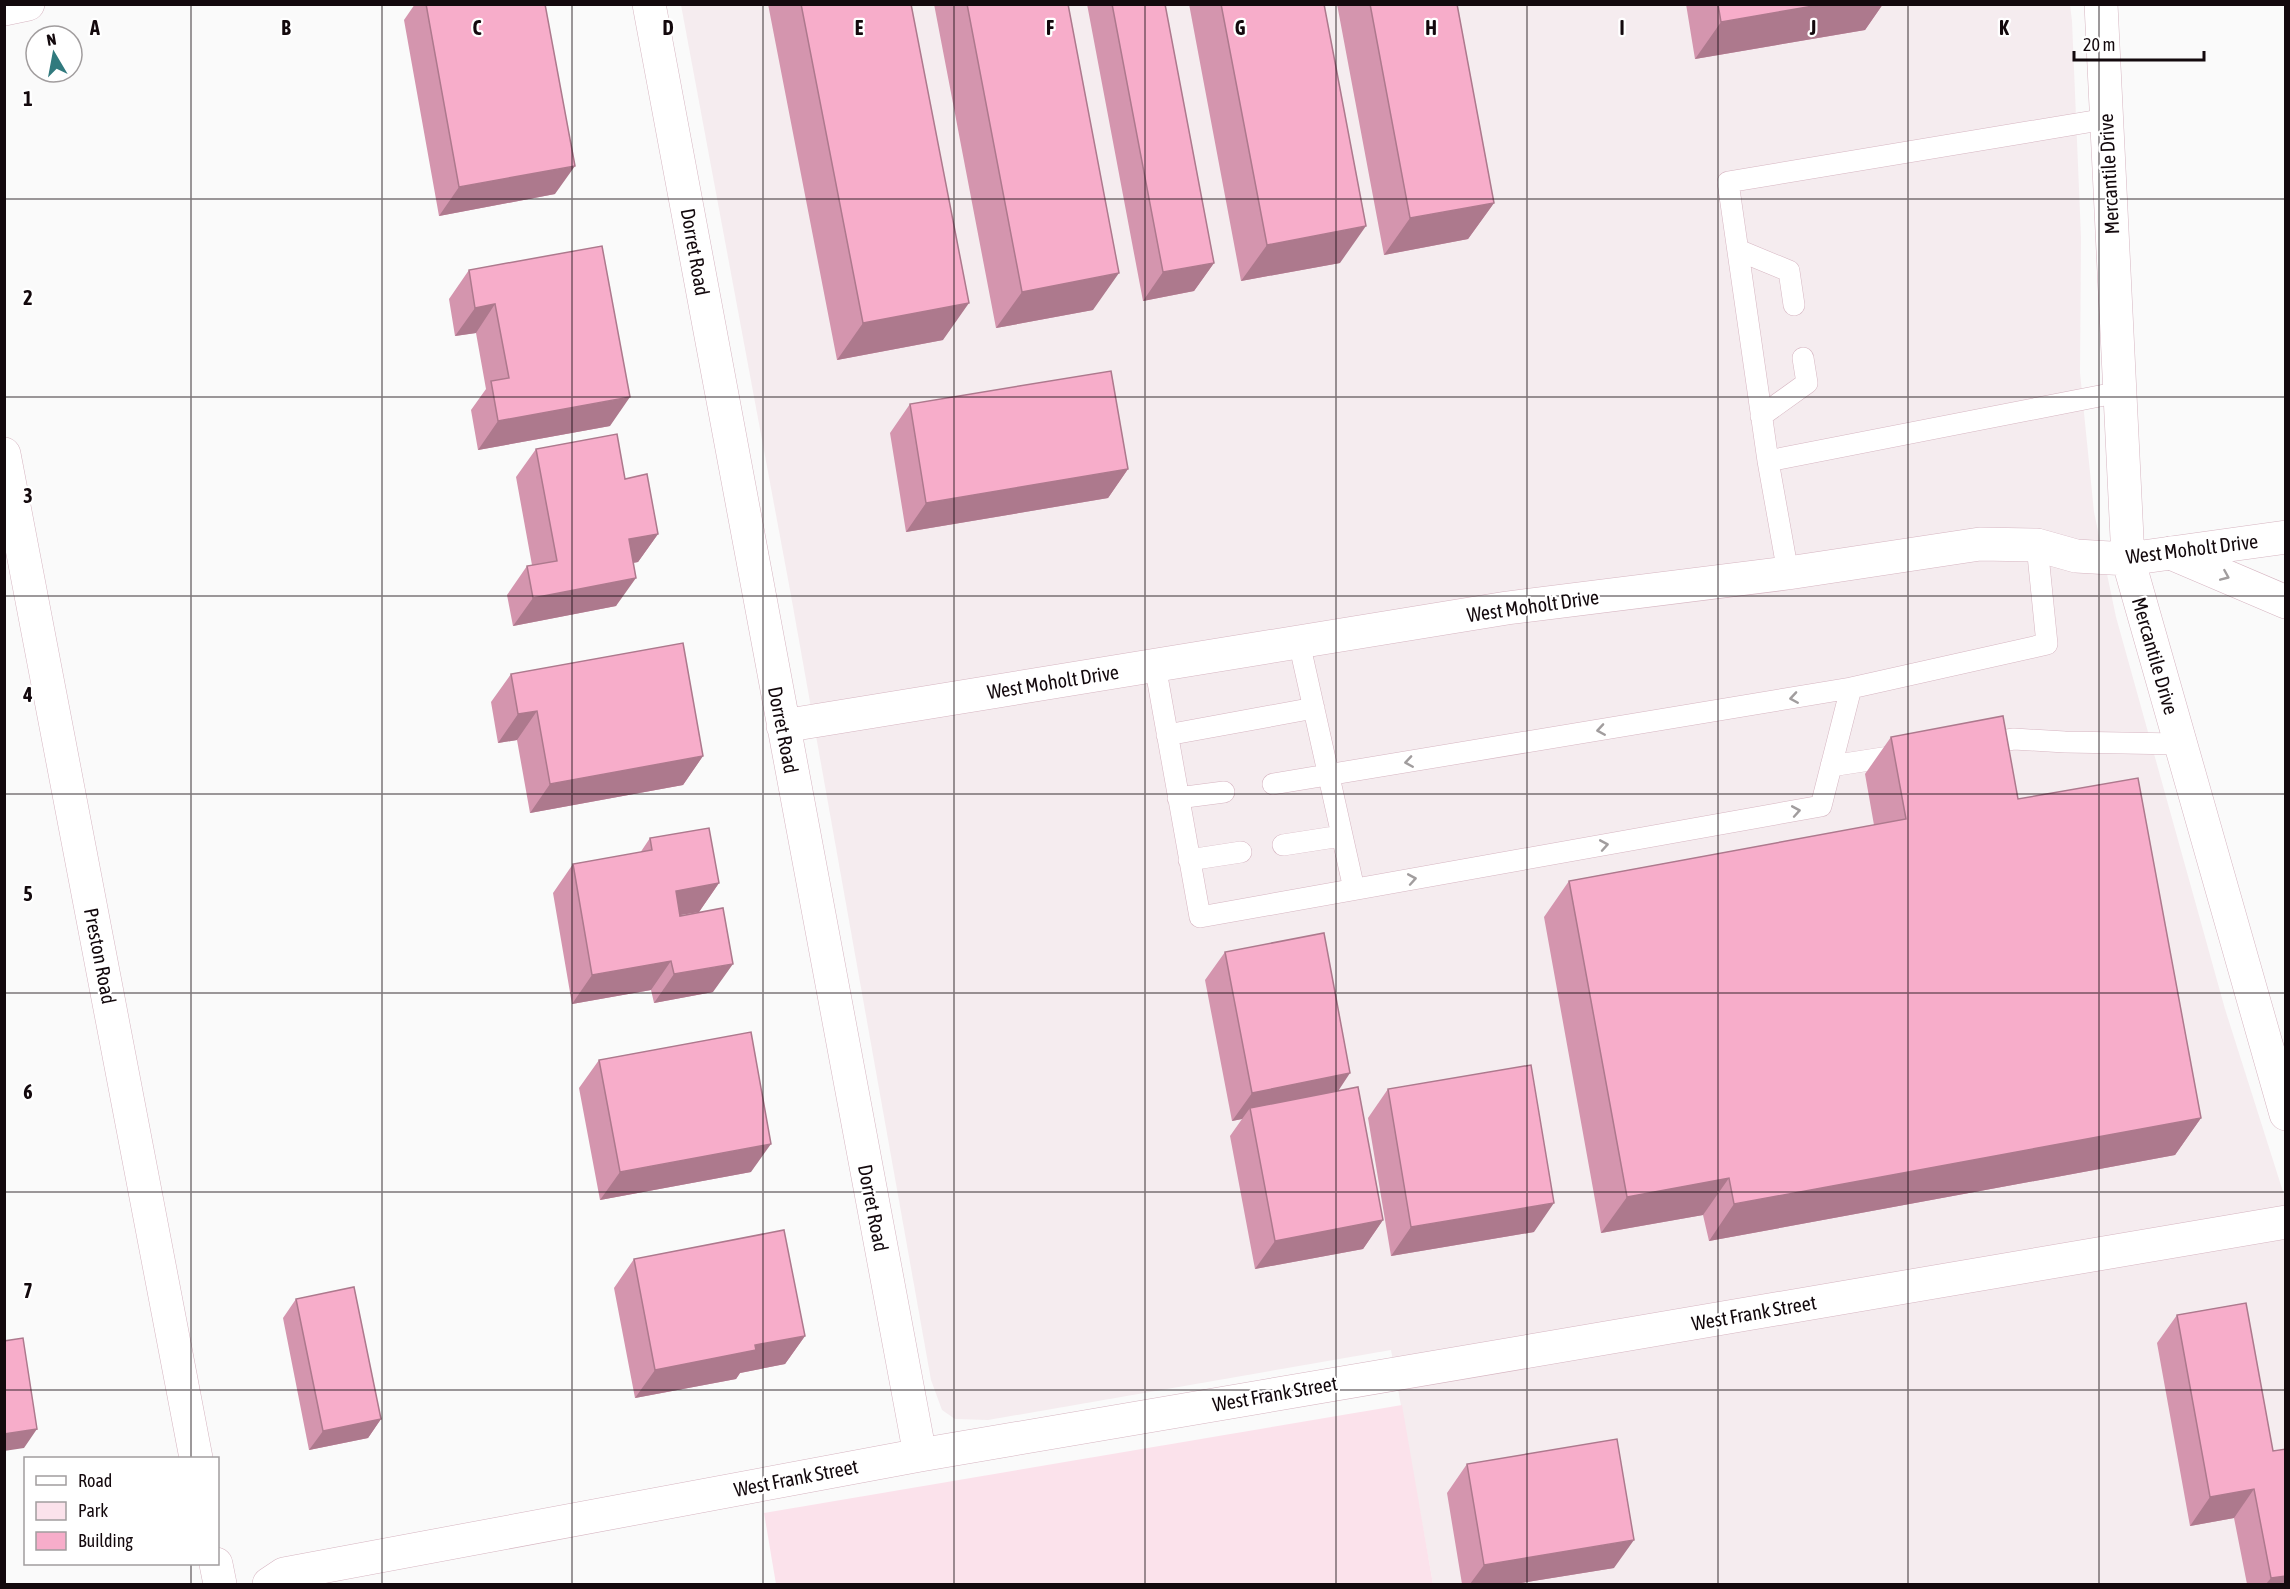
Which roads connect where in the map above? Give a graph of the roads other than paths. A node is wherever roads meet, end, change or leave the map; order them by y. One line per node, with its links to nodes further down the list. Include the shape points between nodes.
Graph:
1 (28, 4): 4 (street)
2 (649, 4): 23 (street, Dorret Road)
3 (2102, 4): 5 (street, Mercantile Drive)
4 (4, 9)
5 (2106, 119): 6 (lane, via 1728,182); 9 (street, Mercantile Drive)
6 (1738, 250): 7 (lane, via 1789,271); 10 (lane)
7 (1794, 305)
8 (1803, 358): 10 (lane, via 1807,383)
9 (2120, 392): 12 (lane); 16 (street, Mercantile Drive)
10 (1761, 416): 12 (lane)
11 (4, 454): 41 (street, Preston Road)
12 (1768, 461): 17 (lane)
13 (2286, 537): 15 (street, West Moholt Drive)
14 (2037, 546): 16 (street, West Moholt Drive, via 2076,556); 17 (street, West Moholt Drive, via 1980,544); 21 (lane, via 2046,644)
15 (2171, 553): 16 (street, West Moholt Drive); 18 (street, one-way to 18)
16 (2128, 560): 25 (street, Mercantile Drive)
17 (1788, 573): 19 (street, West Moholt Drive, via 1507,608)
18 (2286, 602)
19 (1299, 642): 20 (street, West Moholt Drive); 22 (lane)
20 (1155, 665): 23 (street, West Moholt Drive); 24 (lane)
21 (1851, 688): 28 (lane); 29 (lane, one-way to 29)
22 (1314, 708): 24 (lane); 29 (lane)
23 (783, 726): 40 (street, Dorret Road)
24 (1167, 735): 32 (lane)
25 (2180, 744): 26 (lane, via 2014,739); 38 (street, Mercantile Drive)
26 (1957, 747)
27 (1922, 752): 28 (lane)
28 (1831, 766): 37 (lane, one-way to 28, via 1821,806)
29 (1328, 775): 30 (lane); 33 (lane)
30 (1272, 784)
31 (1224, 792): 32 (lane)
32 (1178, 798): 36 (lane)
33 (1341, 836): 34 (lane); 37 (lane)
34 (1283, 846)
35 (1241, 852): 36 (lane)
36 (1189, 860): 37 (lane, via 1200,917)
37 (1354, 889)
38 (2286, 1114)
39 (2286, 1222): 40 (street, West Frank Street)
40 (920, 1455): 44 (street, West Frank Street, via 284,1574)
41 (196, 1457)
42 (216, 1565): 43 (street)
43 (220, 1584)
44 (269, 1584)

